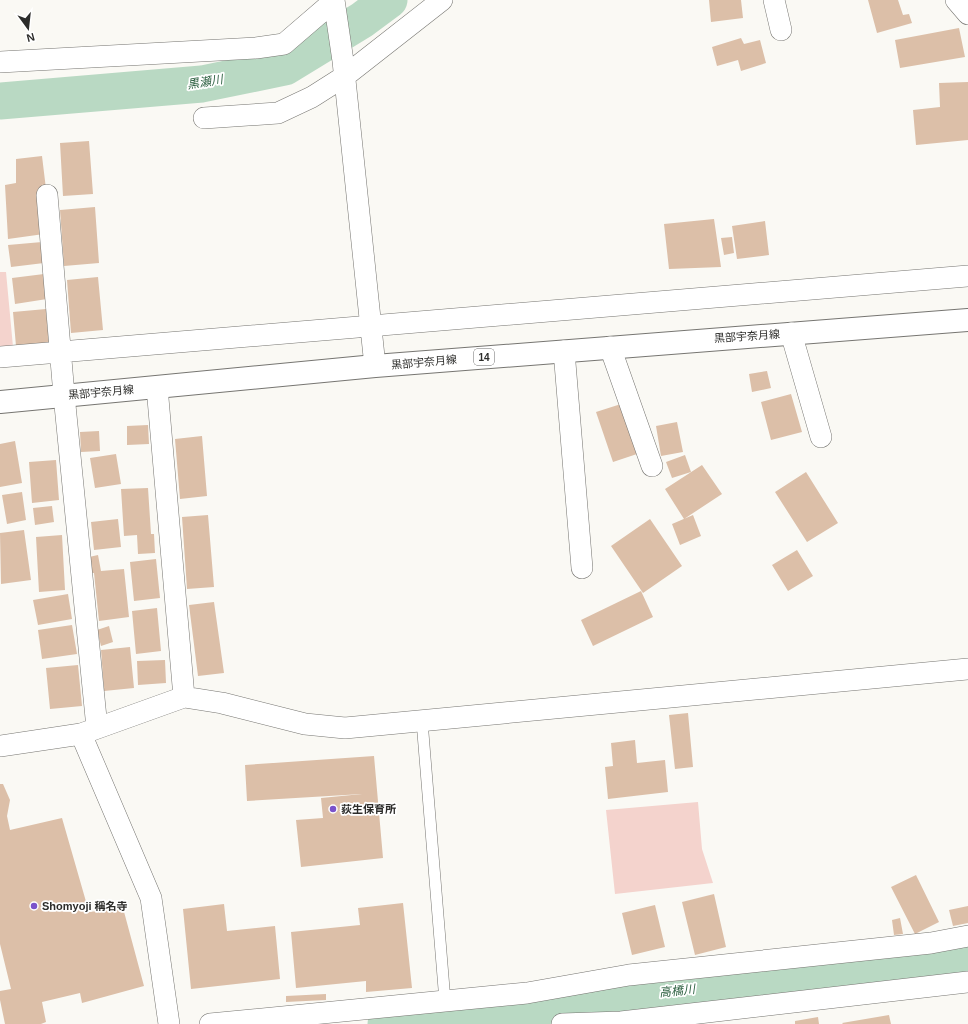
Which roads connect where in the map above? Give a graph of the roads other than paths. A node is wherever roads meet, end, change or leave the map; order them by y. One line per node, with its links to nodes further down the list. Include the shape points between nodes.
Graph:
1 (442, 0): 8 (street)
2 (774, 0): 6 (street)
3 (956, 0): 5 (street)
4 (335, 6): 7 (street, via 284,44); 8 (street)
5 (968, 14)
6 (781, 30)
7 (0, 62)
8 (344, 68): 9 (street, via 312,97 278,113); 13 (street)
9 (204, 118)
10 (47, 195): 17 (street)
11 (968, 276): 13 (street)
12 (968, 320): 14 (main road, 黒部宇奈月線 / 14)
13 (370, 327): 17 (street); 19 (street)
14 (791, 333): 15 (main road, 黒部宇奈月線 / 14); 23 (street)
15 (610, 347): 16 (main road, 黒部宇奈月線 / 14); 24 (street)
16 (564, 351): 19 (main road, 黒部宇奈月線 / 14); 25 (street)
17 (60, 352): 18 (street); 21 (street)
18 (0, 358)
19 (375, 366): 20 (main road, 黒部宇奈月線 / 14)
20 (157, 387): 21 (main road, 黒部宇奈月線 / 14); 27 (street)
21 (64, 395): 22 (main road, 黒部宇奈月線 / 14); 29 (street)
22 (0, 402)
23 (821, 438)
24 (652, 466)
25 (582, 568)
26 (968, 669): 28 (street)
27 (184, 697): 28 (street, via 222,703 305,724 345,728); 29 (street)
28 (422, 721): 33 (lane)
29 (89, 731): 30 (street); 34 (street, via 151,898)
30 (0, 746)
31 (968, 936): 33 (street, via 931,943 629,975 528,993)
32 (968, 982): 36 (street, via 621,1022)
33 (445, 1001): 35 (street)
34 (170, 1024)
35 (210, 1024)
36 (562, 1024)

